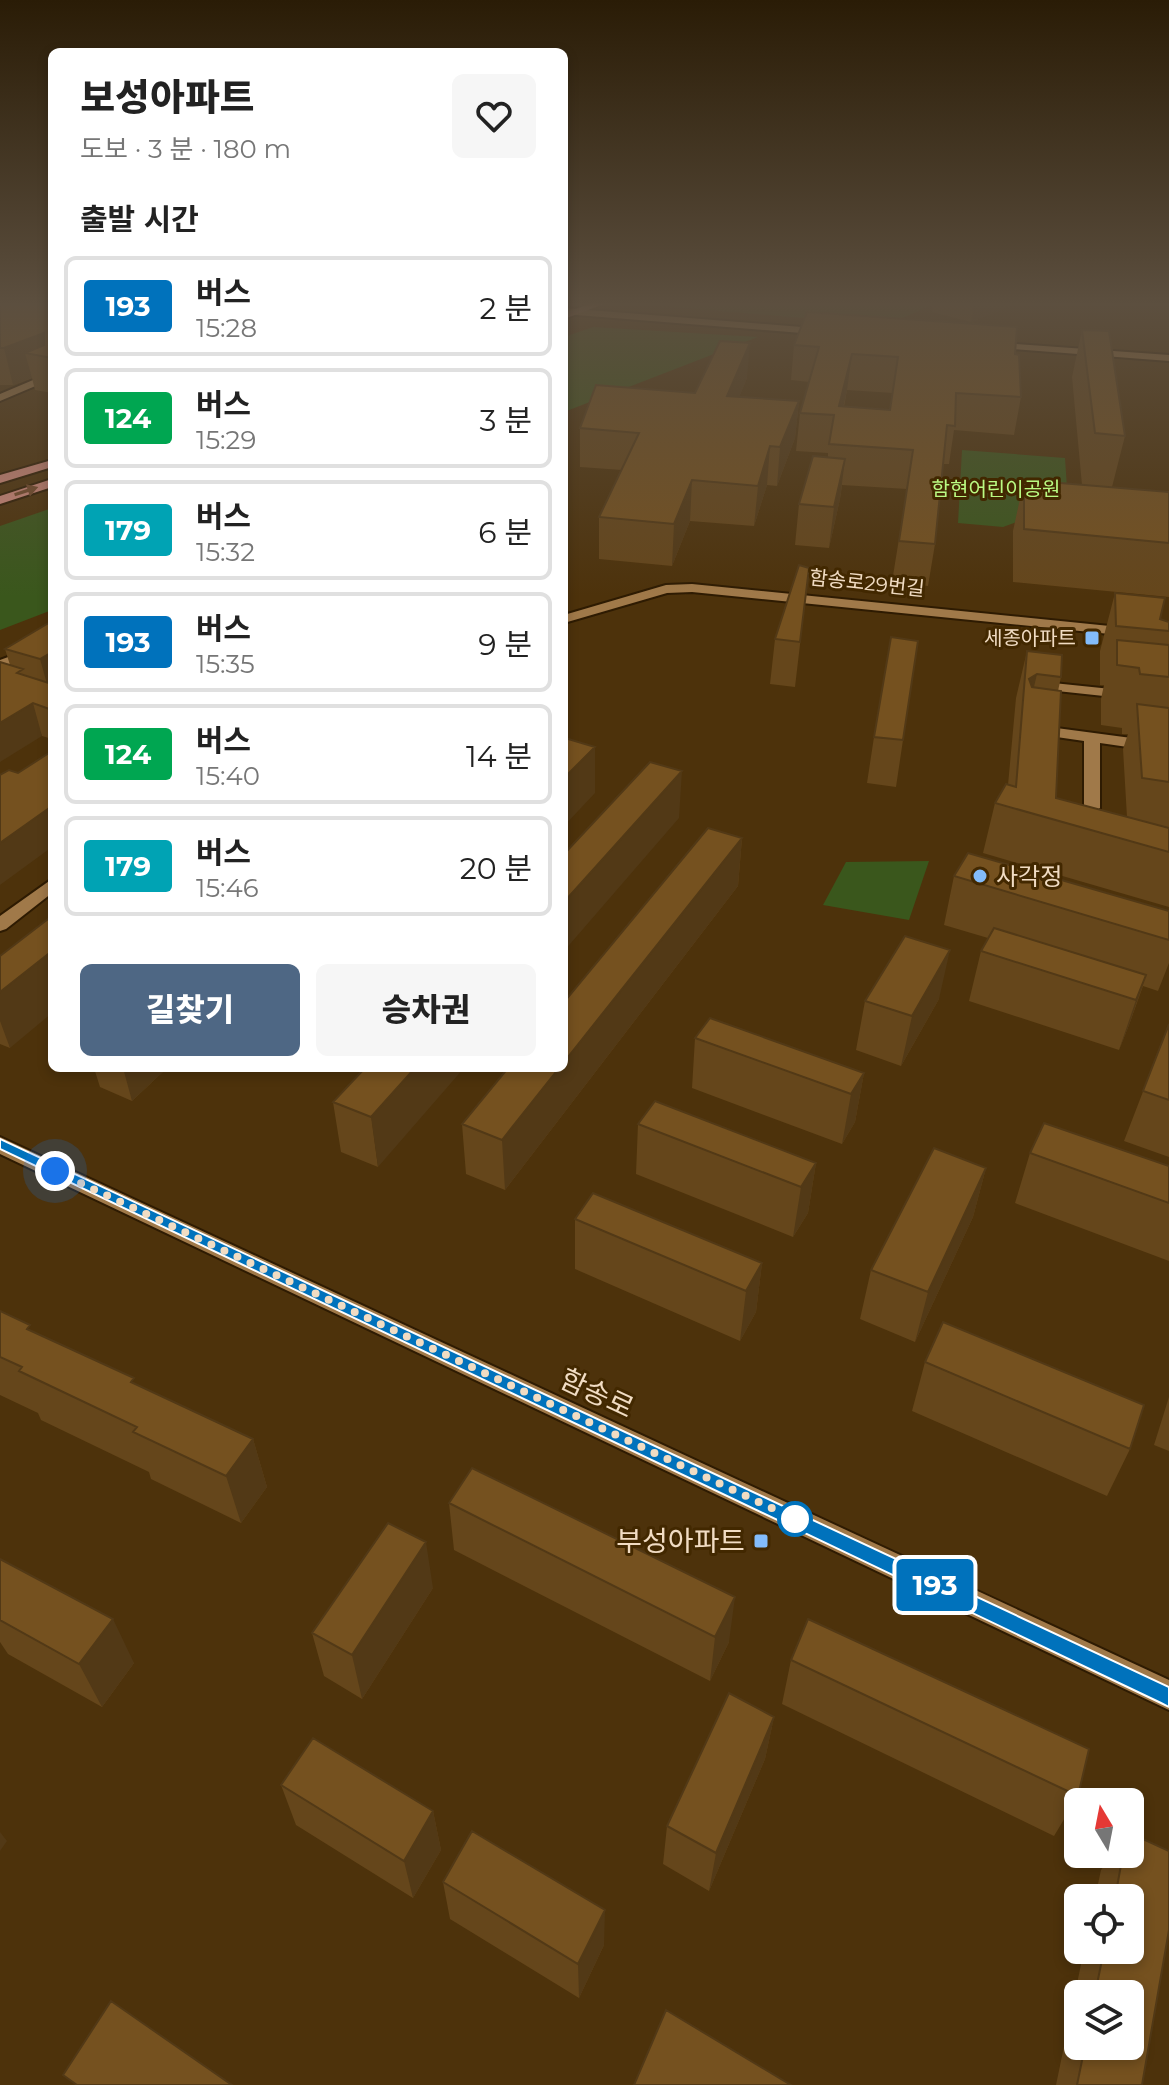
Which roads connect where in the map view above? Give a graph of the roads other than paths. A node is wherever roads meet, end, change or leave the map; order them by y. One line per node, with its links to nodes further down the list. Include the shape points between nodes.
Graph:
1 (48, 464): 2 (main road)
2 (0, 479)
3 (48, 484): 4 (main road, one-way to 3)
4 (0, 500)
5 (568, 618): 6 (main road, 함송로29번길, via 666,589 692,588)
6 (1169, 636)
7 (48, 647): 8 (main road)
8 (0, 665)
9 (1023, 684): 10 (main road)
10 (1169, 699)
11 (1026, 729): 12 (main road)
12 (1092, 738): 13 (main road); 14 (main road)
13 (1169, 748)
14 (1092, 808)
15 (48, 887): 16 (main road)
16 (0, 925)
17 (0, 1145): 18 (main road, 함송로)
18 (1169, 1695)

